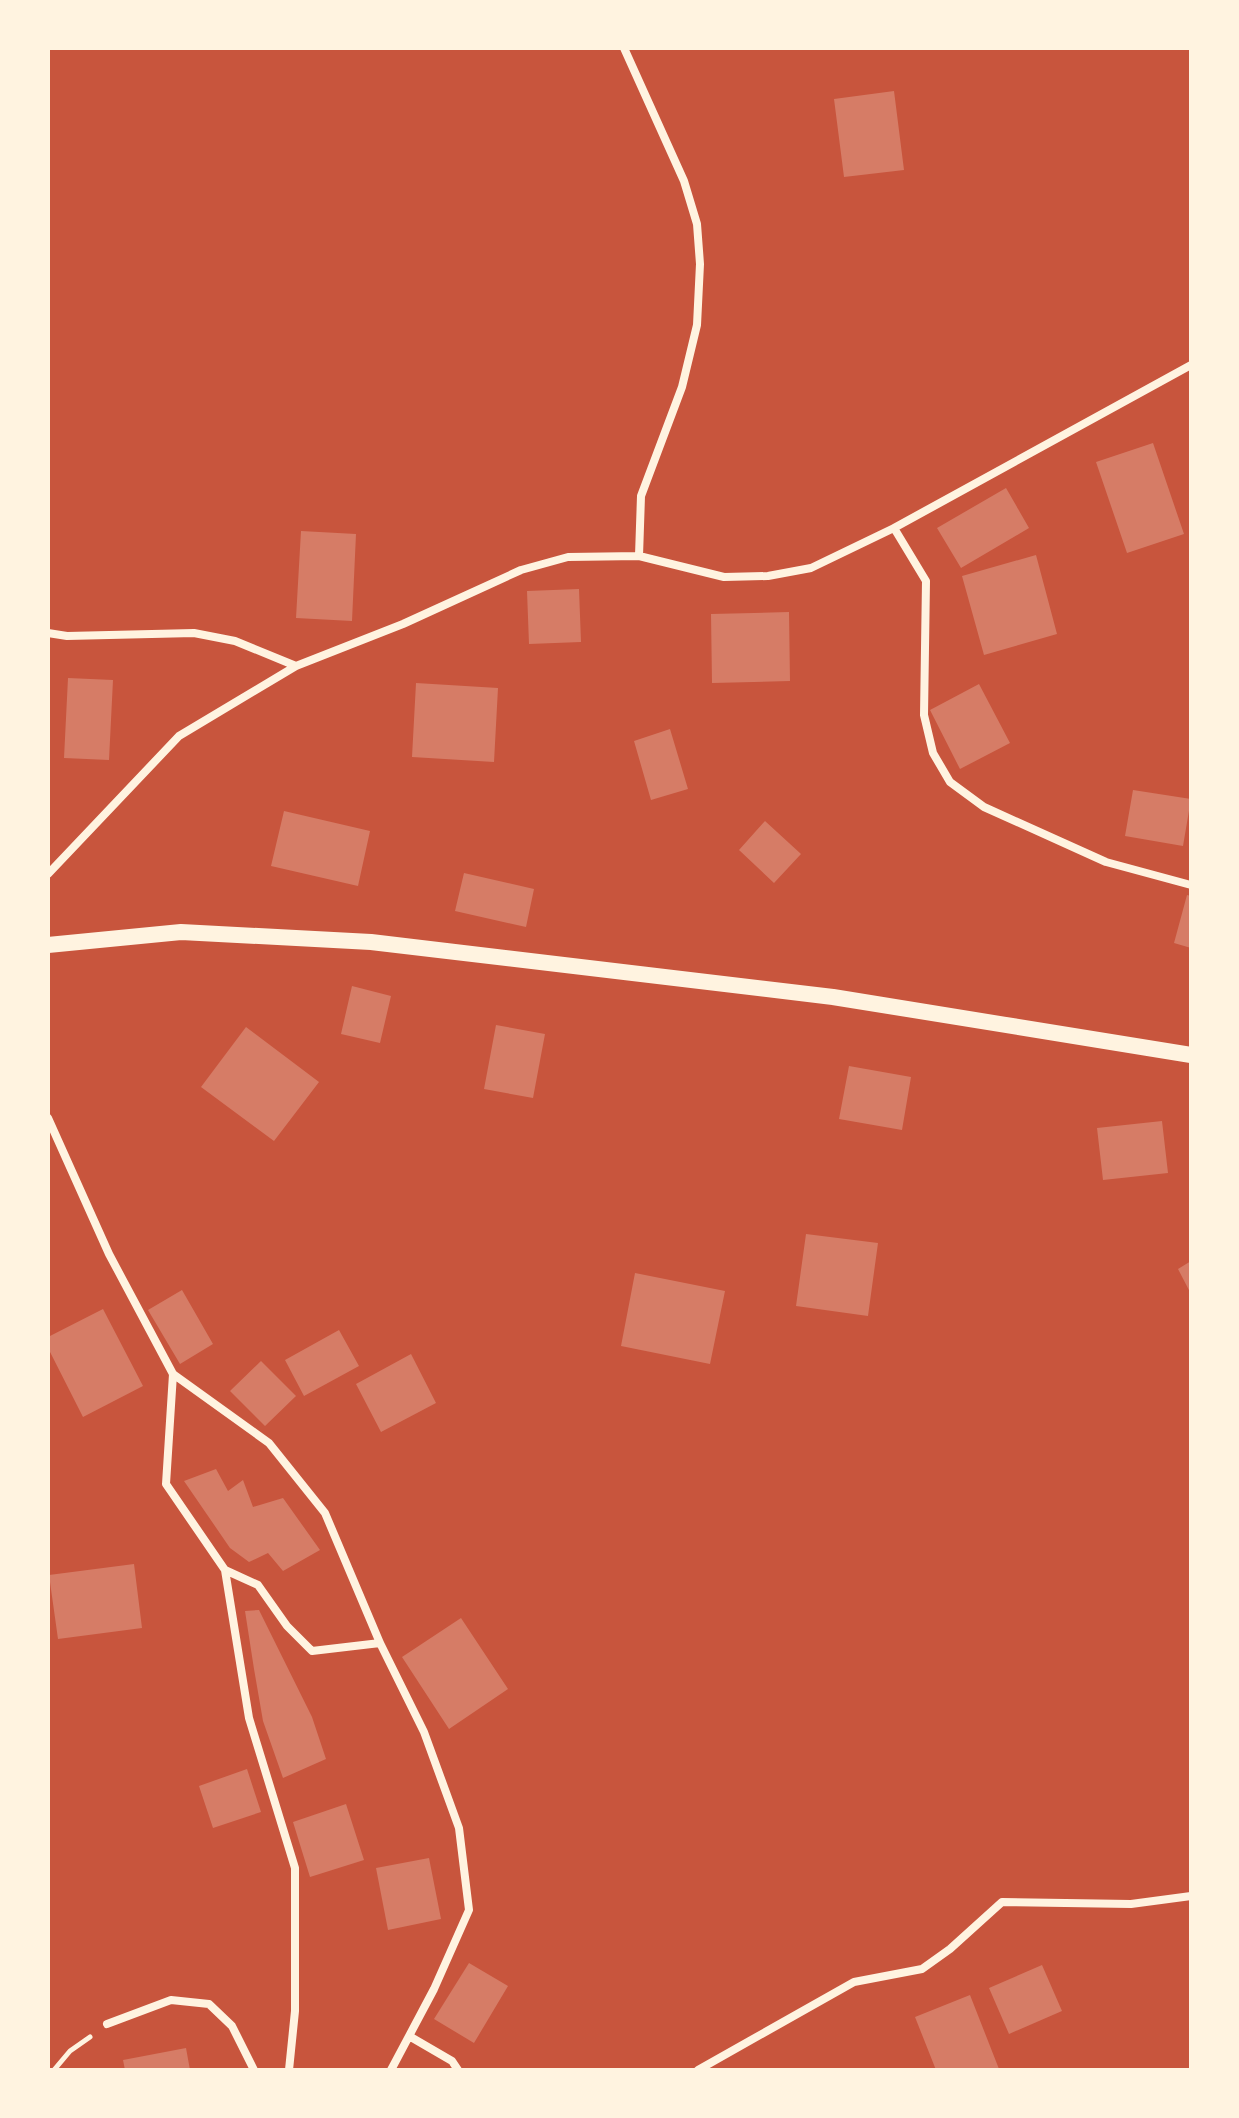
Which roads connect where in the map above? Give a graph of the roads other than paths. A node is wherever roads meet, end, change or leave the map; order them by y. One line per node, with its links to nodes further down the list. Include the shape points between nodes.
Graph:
1 (624, 48): 4 (street, via 684,181 697,224 700,264 697,325 682,387 641,496)
2 (1191, 365): 3 (street)
3 (894, 528): 4 (street, via 811,568 768,576 724,577); 8 (street, via 926,581 924,715 933,753 950,782 984,807 1106,862)
4 (639, 556): 6 (street, via 568,557 521,570)
5 (48, 633): 6 (street, via 194,633 235,641)
6 (296, 666): 7 (street, via 179,736)
7 (48, 874)
8 (1191, 885)
9 (48, 945): 10 (main road, via 181,932 371,942 833,997)
10 (1191, 1055)
11 (48, 1118): 12 (street, via 109,1254)
12 (173, 1374): 13 (street, via 166,1484); 14 (street, via 269,1443 325,1513)
13 (225, 1570): 14 (street, via 258,1585 312,1651); 19 (street, via 249,1718 295,1868 295,2011)
14 (380, 1643): 17 (street, via 424,1732 459,1828 469,1910)
15 (1191, 1896): 22 (street, via 1131,1904 1002,1902 922,1969 854,1982)
16 (107, 2024): 18 (street, via 171,2000 209,2004 232,2026)
17 (409, 2036): 20 (street); 21 (street)
18 (254, 2070)
19 (289, 2070)
20 (391, 2070)
21 (458, 2070)
22 (698, 2070)

